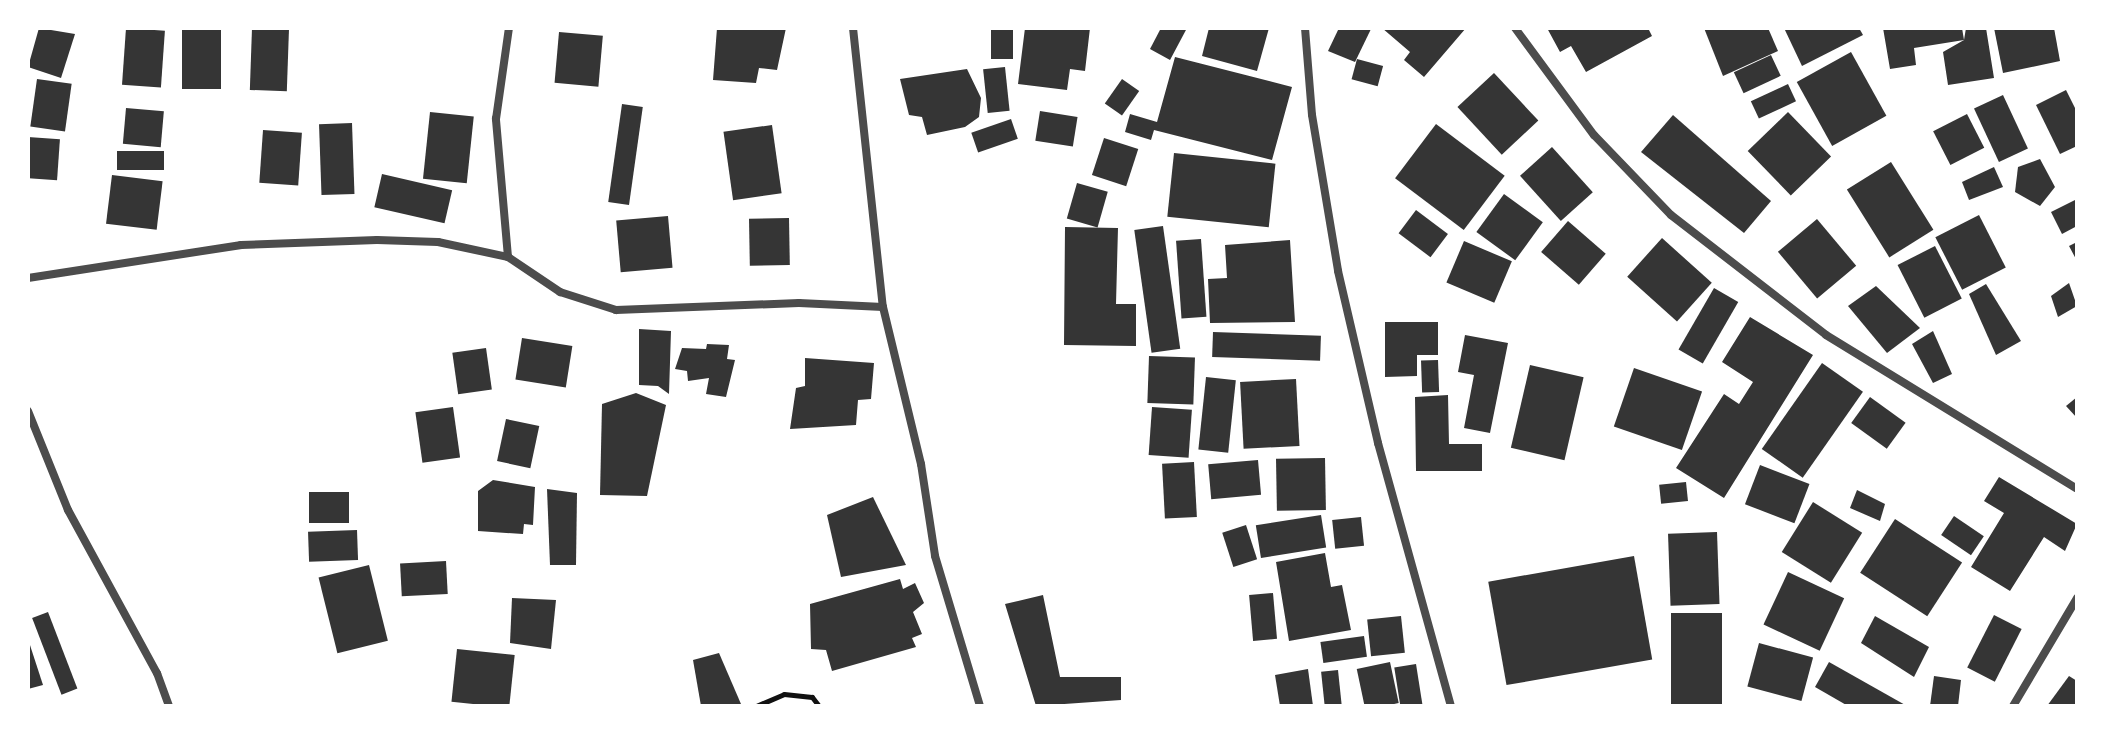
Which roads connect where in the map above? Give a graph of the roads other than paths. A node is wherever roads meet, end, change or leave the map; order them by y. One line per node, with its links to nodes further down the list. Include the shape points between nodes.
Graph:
1 (509, 28): 5 (street, via 496,119)
2 (853, 28): 7 (street)
3 (1305, 28): 13 (street, via 1325,199 1350,325)
4 (1515, 28): 9 (street, via 1594,135 1671,215 1826,335)
5 (508, 257): 6 (street, via 407,241 241,245); 7 (street, via 560,292 616,310 799,303)
6 (28, 278)
7 (883, 307): 12 (street, via 921,464 935,556)
8 (28, 411): 11 (street, via 68,510 157,673)
9 (2077, 489)
10 (2077, 598): 14 (street)
11 (169, 706)
12 (980, 706)
13 (1451, 706)
14 (2013, 706)

